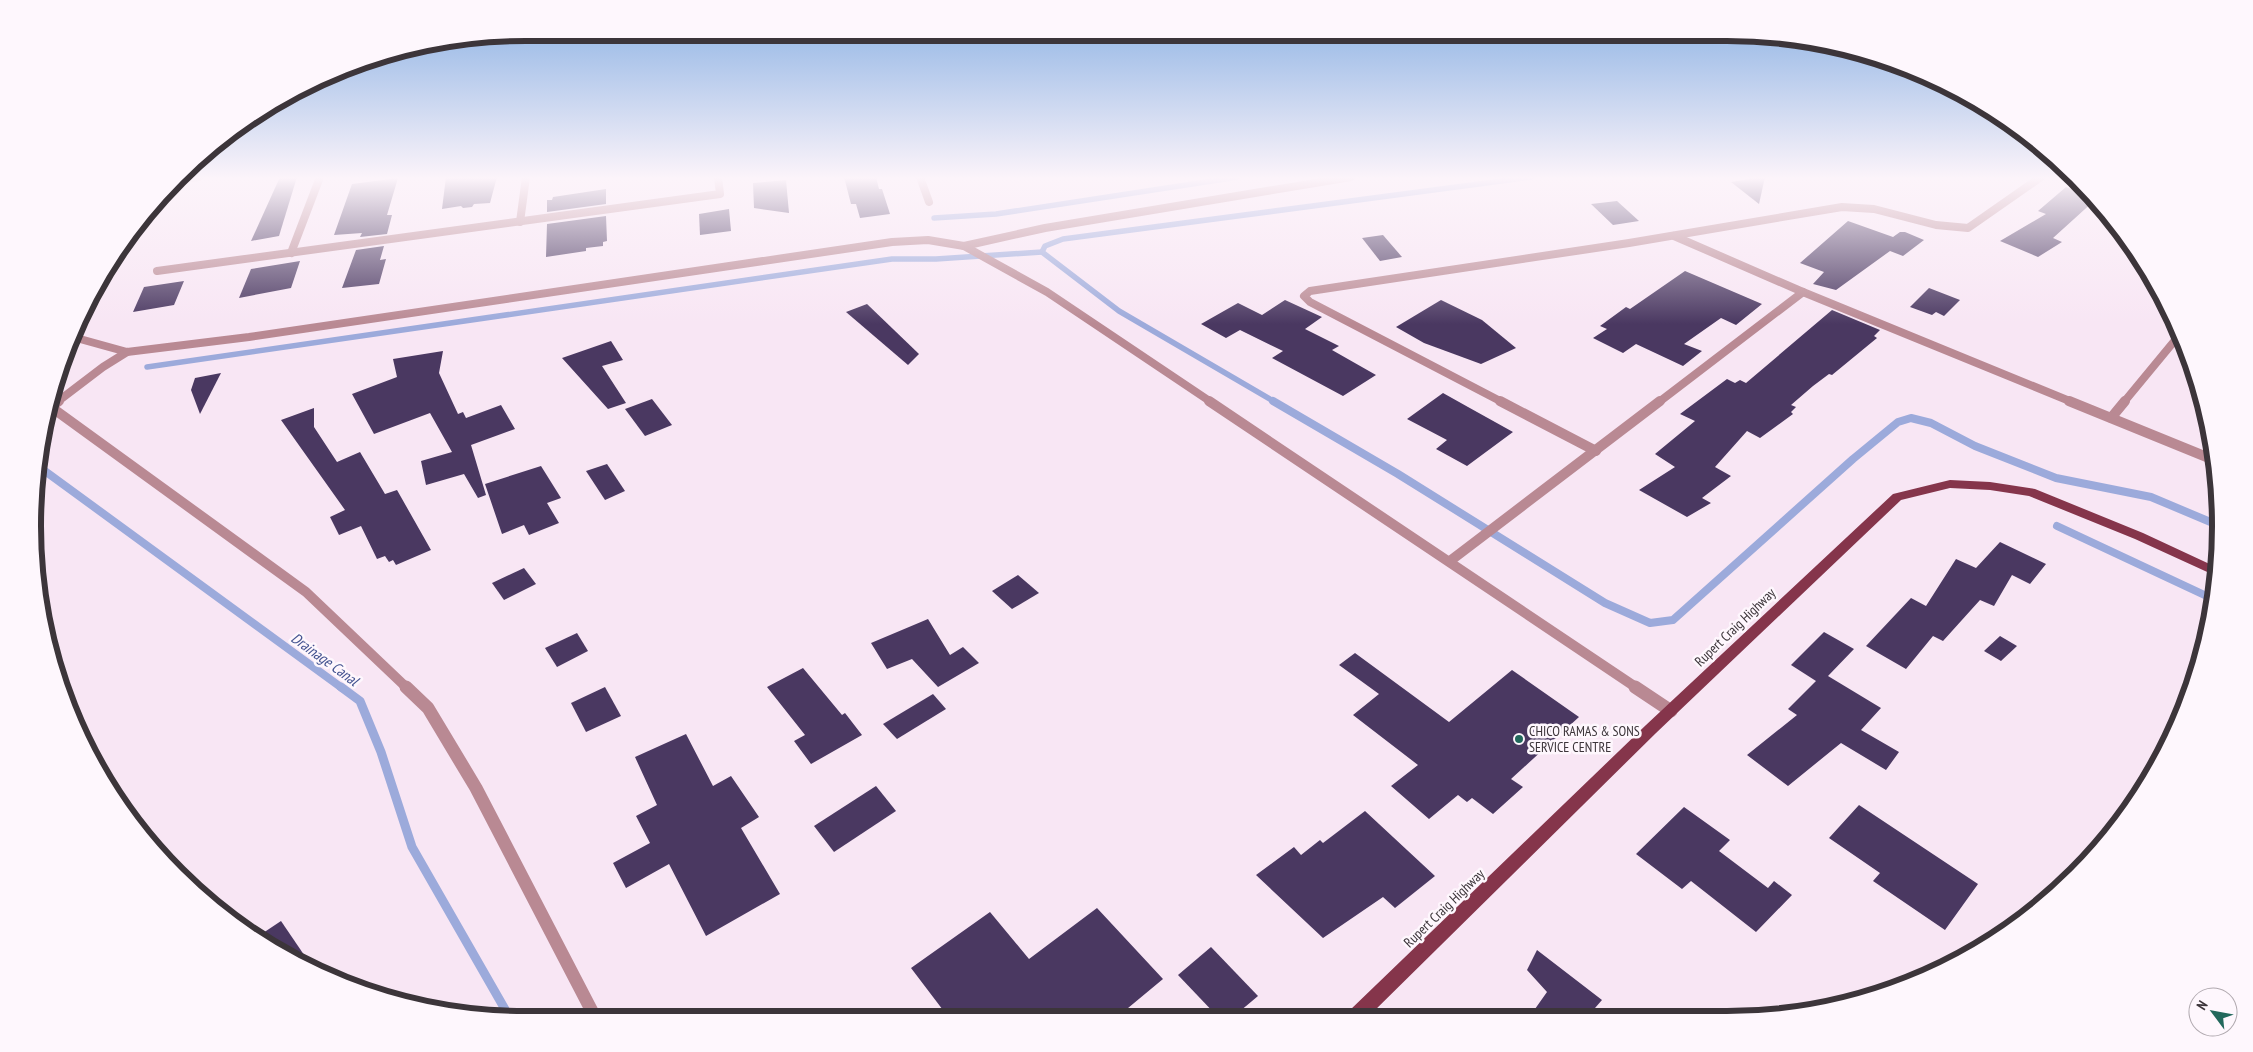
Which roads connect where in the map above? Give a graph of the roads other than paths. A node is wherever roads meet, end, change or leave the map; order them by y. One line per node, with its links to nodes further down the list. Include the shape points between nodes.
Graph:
1 (301, 226): 9 (street)
2 (489, 226): 9 (street)
3 (1056, 226): 8 (street)
4 (1731, 226): 7 (street)
5 (1936, 226): 6 (street, via 1953,229)
6 (1971, 226)
7 (1673, 236): 11 (street); 18 (street, via 1310,291 1304,296)
8 (964, 246): 14 (street, via 928,240 892,242 249,337); 20 (street, via 1047,292)
9 (291, 252): 10 (street)
10 (157, 271)
11 (1803, 292): 17 (street); 18 (street)
12 (79, 338): 14 (street)
13 (2175, 339): 17 (street)
14 (127, 352): 15 (street)
15 (58, 402)
16 (56, 410): 23 (street, via 306,592 428,708 476,788)
17 (2111, 418): 19 (street)
18 (1596, 451): 20 (street)
19 (2207, 457)
20 (1450, 561): 22 (street)
21 (2210, 569): 22 (main road, Rupert Craig Highway, via 2031,492 1950,484 1898,497)
22 (1671, 711): 24 (main road, Rupert Craig Highway)
23 (592, 1011)
24 (1361, 1011)

